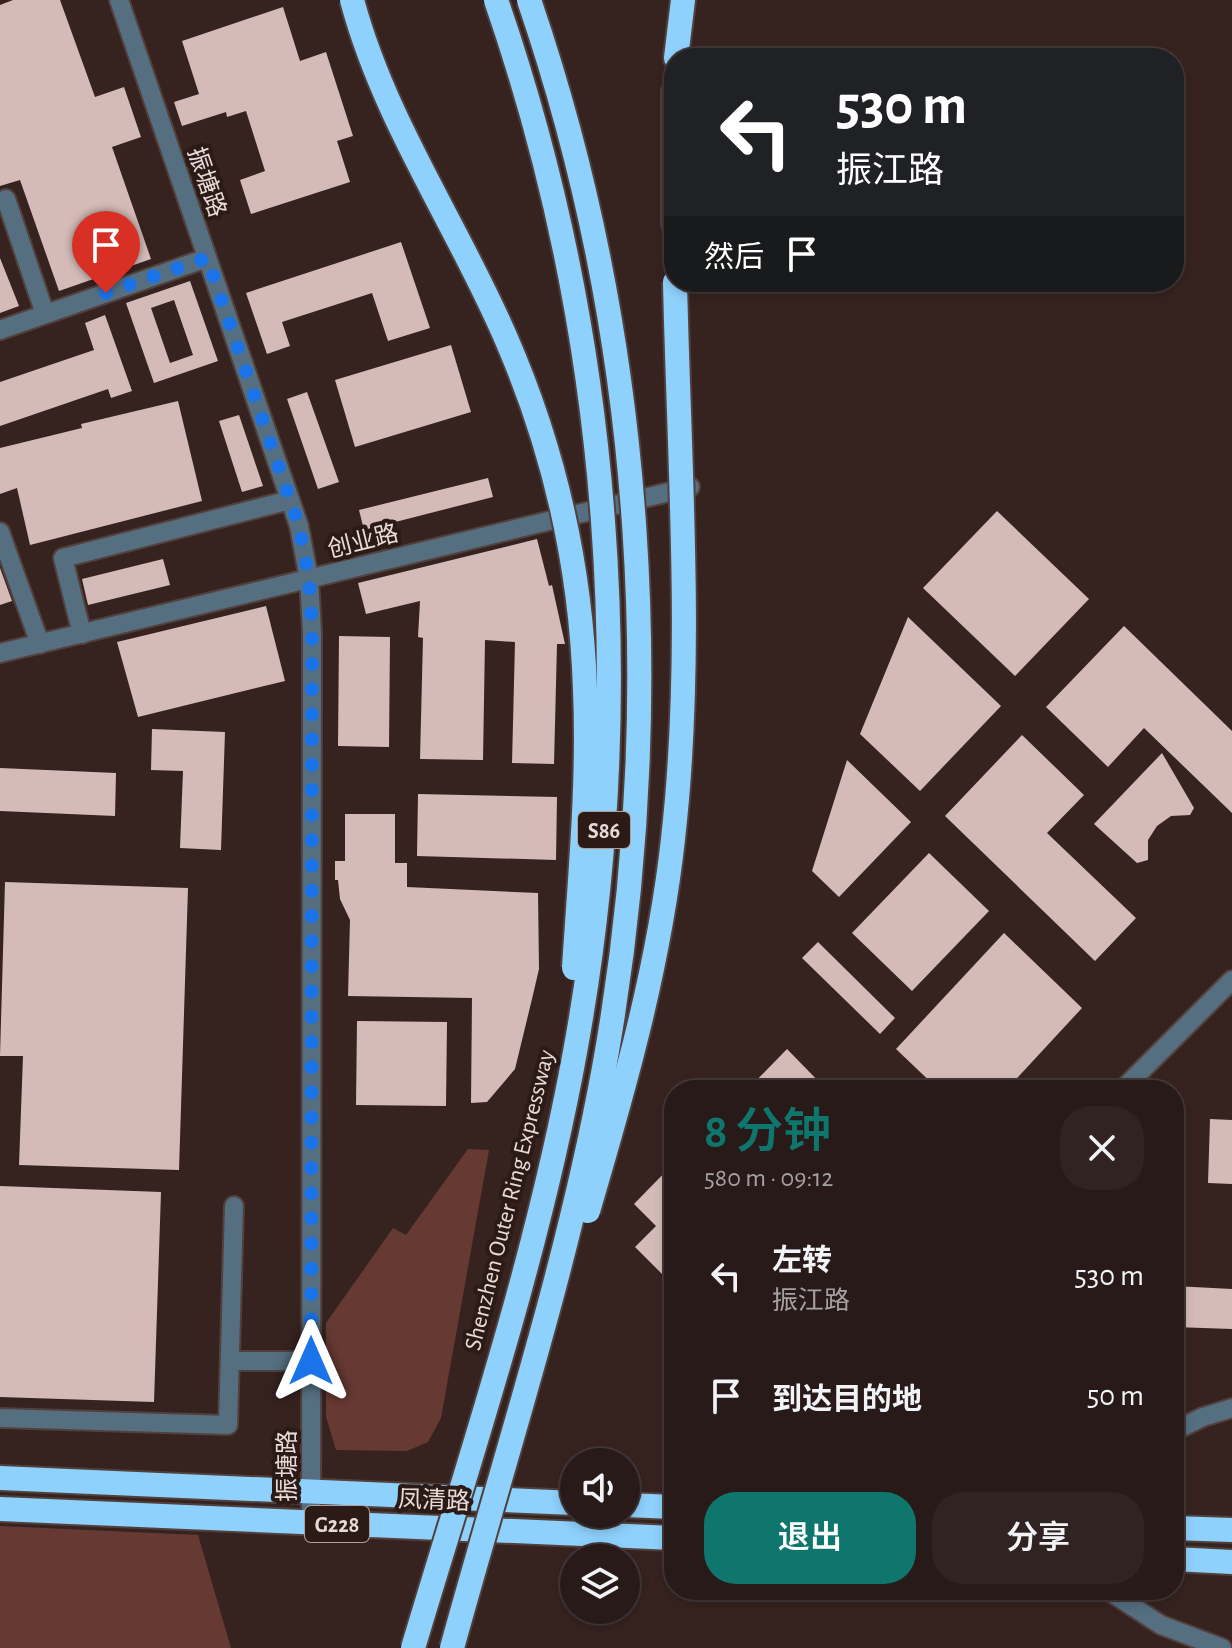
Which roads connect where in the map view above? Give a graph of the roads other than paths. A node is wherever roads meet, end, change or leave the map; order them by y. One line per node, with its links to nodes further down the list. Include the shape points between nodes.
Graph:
1 (119, 0): 8 (street, 振塘路)
2 (352, 0): 21 (highway, bridge, via 384,92 523,378 550,460 573,564 585,671 586,779)
3 (496, 0): 21 (highway, Shenzhen Outer Ring Expressway / S86, bridge, via 536,131 566,262 595,440 606,572 609,690 603,838 589,967)
4 (529, 0): 25 (highway, S86, bridge, via 578,167 614,355 632,499 640,691 635,832 614,1007 574,1208)
5 (683, 0): 6 (highway)
6 (677, 48)
7 (6, 199): 10 (street)
8 (207, 258): 10 (street); 13 (street, 振塘路)
9 (675, 292): 25 (highway, bridge, via 683,678 669,873 624,1090 569,1273)
10 (45, 314): 11 (street)
11 (0, 330)
12 (690, 487): 15 (street, 创业路)
13 (290, 500): 15 (street, 振塘路); 16 (street, via 63,558)
14 (0, 532): 17 (street)
15 (309, 579): 16 (street, 创业路); 24 (street, 振塘路)
16 (82, 634): 17 (street, 创业路)
17 (40, 644): 18 (street, 创业路)
18 (0, 653)
19 (1232, 980): 20 (street)
20 (1132, 1080)
21 (557, 1139): 42 (highway, Shenzhen Outer Ring Expressway / S86, bridge, via 519,1291)
22 (234, 1206): 23 (street)
23 (230, 1361): 24 (street); 27 (street, via 228,1425)
24 (311, 1361): 30 (street, 振塘路)
25 (526, 1391): 43 (highway, S86, bridge)
26 (1232, 1408): 28 (street)
27 (0, 1418)
28 (1184, 1426)
29 (0, 1478): 30 (highway, 凤清路 / G228)
30 (311, 1492): 31 (highway, 凤清路 / G228); 35 (street, 振塘路)
31 (560, 1502)
32 (640, 1506): 33 (highway)
33 (664, 1507)
34 (0, 1509): 35 (highway, 凤清路 / G228)
35 (311, 1523): 38 (highway, 凤清路 / G228)
36 (1184, 1528): 37 (highway)
37 (1232, 1530)
38 (664, 1538)
39 (1184, 1560): 40 (highway)
40 (1232, 1562)
41 (1123, 1600): 44 (street, via 1161,1625)
42 (413, 1648)
43 (452, 1648)
44 (1222, 1648)

